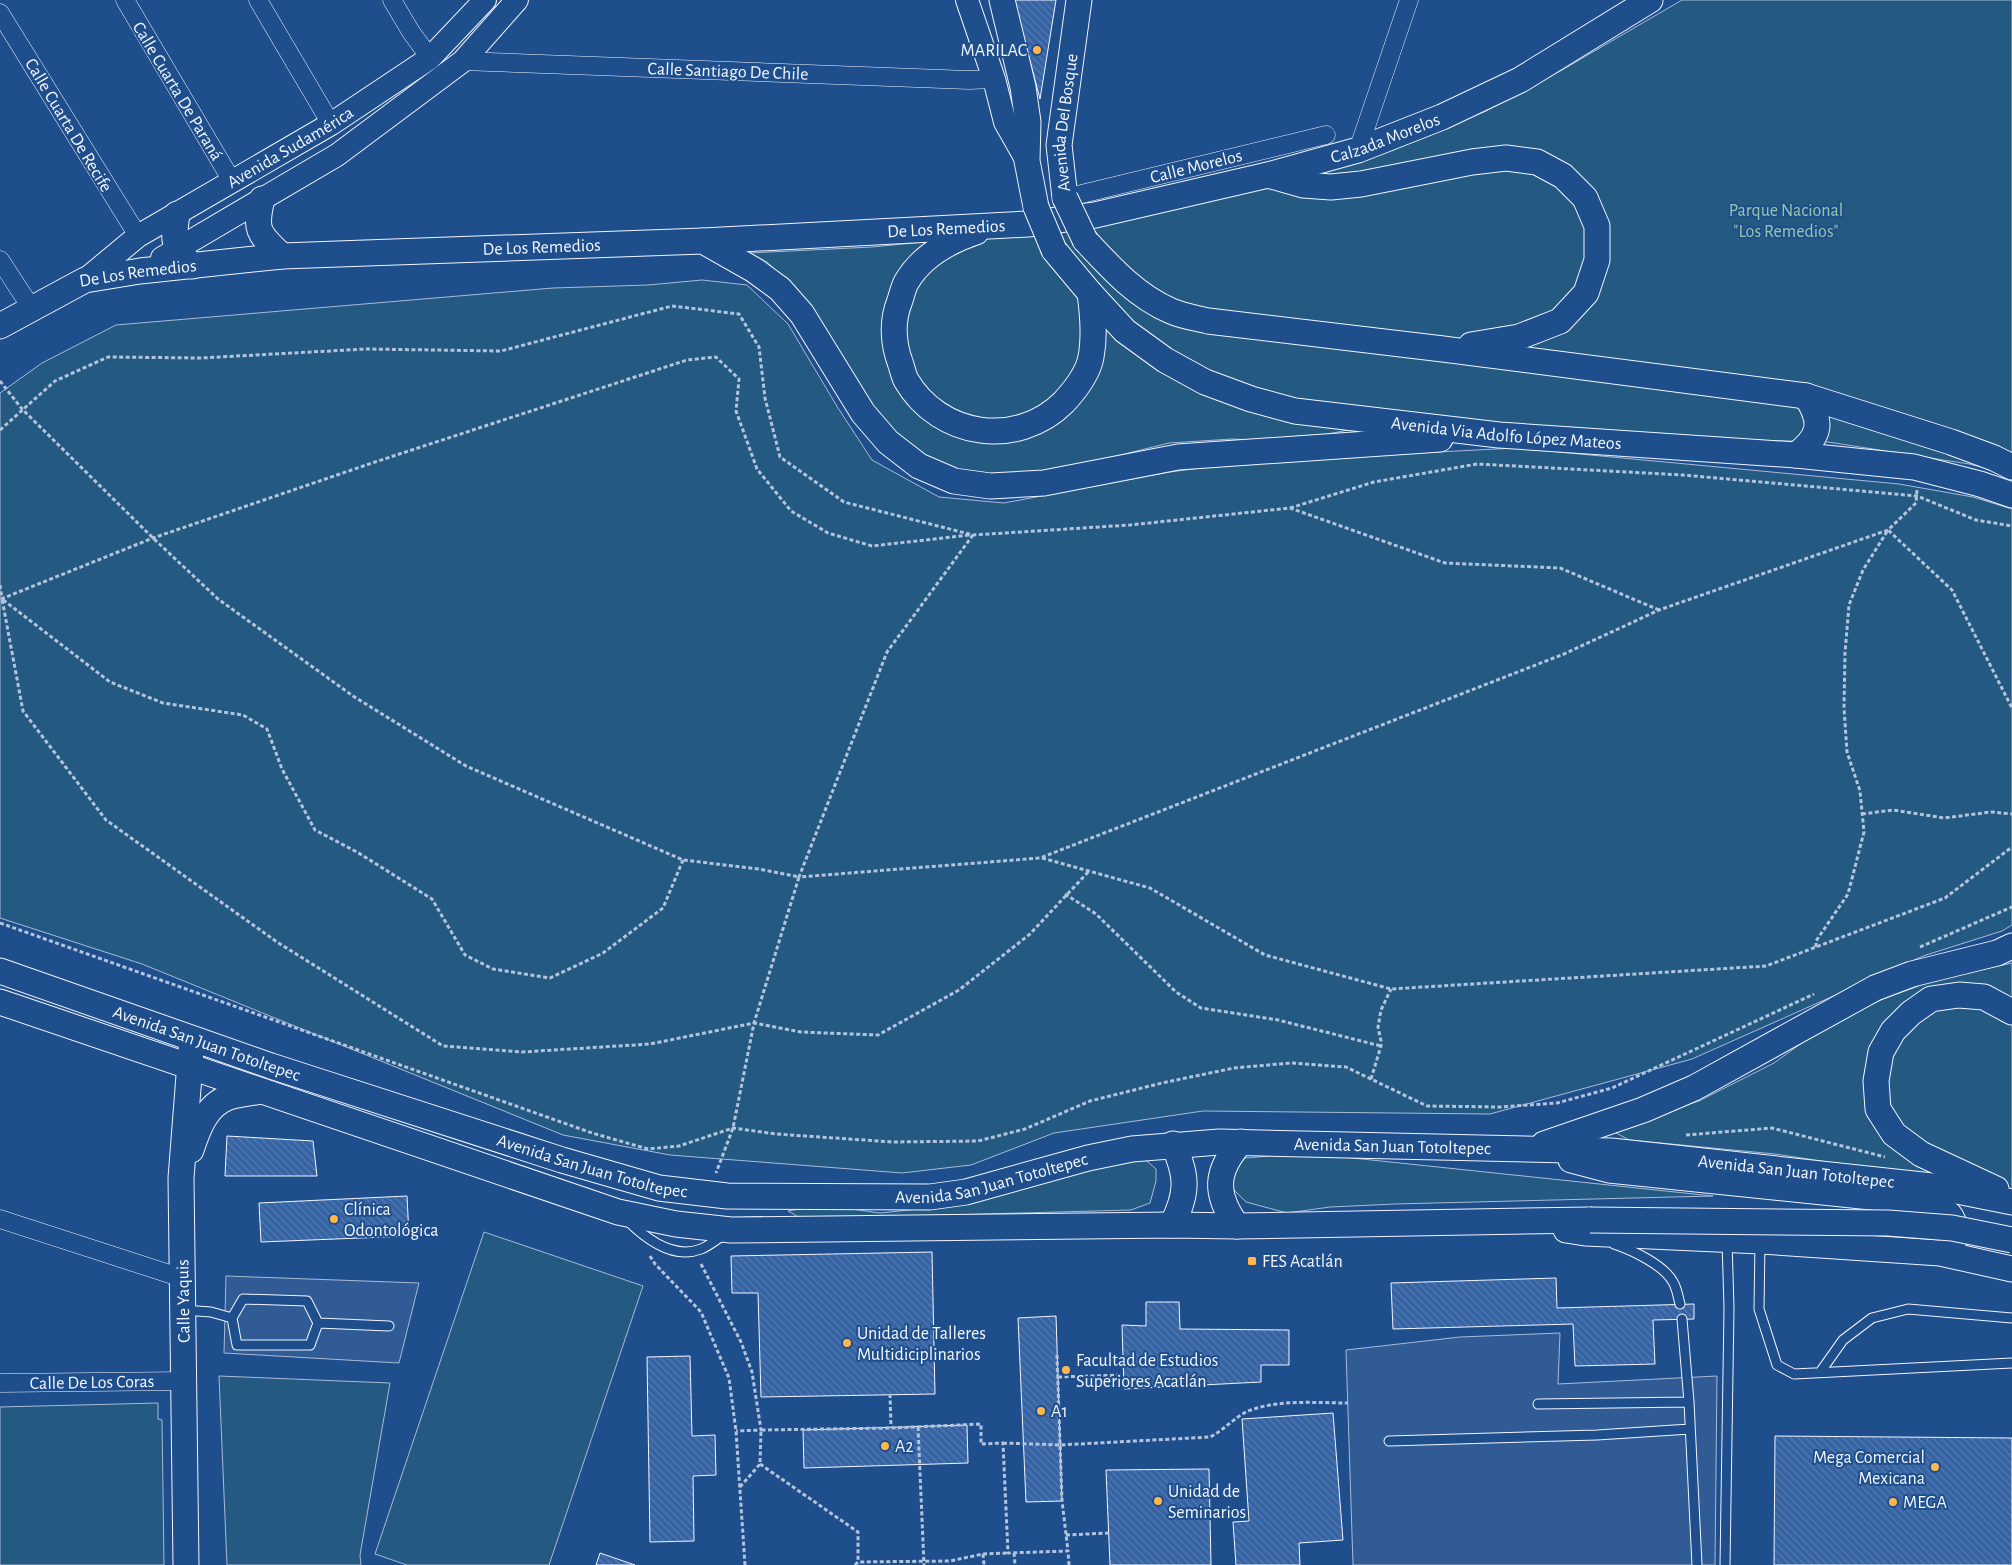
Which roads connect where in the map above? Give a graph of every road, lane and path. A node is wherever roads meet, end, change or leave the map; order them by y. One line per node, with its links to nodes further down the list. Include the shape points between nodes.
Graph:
1 (125, 0): 20 (street, Calle Cuarta De Paraná)
2 (258, 0): 15 (street)
3 (392, 0): 12 (street)
4 (485, 0): 12 (street, Avenida Sudamérica)
5 (517, 0): 13 (street, Avenida Sudamérica)
6 (967, 0): 14 (street)
7 (1002, 0): 18 (main road, Avenida Via Adolfo López Mateos, via 1023,87 1028,122)
8 (1078, 0): 21 (main road, Avenida Del Bosque, via 1059,145)
9 (1409, 0): 17 (street)
10 (1650, 0): 17 (main road, Calzada Morelos, via 1520,80 1442,118)
11 (0, 12): 26 (street, Calle Cuarta De Recife)
12 (430, 58): 15 (street, Avenida Sudamérica)
13 (463, 61): 14 (street, Calle Santiago De Chile); 22 (street, Avenida Sudamérica, via 337,155)
14 (994, 79): 18 (street, via 1005,122)
15 (331, 124): 20 (street, Avenida Sudamérica)
16 (1326, 135): 21 (street, Calle Morelos)
17 (1358, 150): 19 (main road, Calzada Morelos)
18 (1027, 161): 32 (main road, Avenida Via Adolfo López Mateos, bridge, via 1036,207 1054,250)
19 (1268, 175): 24 (main road, Calzada Morelos); 35 (main road, via 1330,187 1506,158 1537,162 1563,176 1585,198 1597,226 1597,260 1586,293 1560,321 1551,325 1519,337)
20 (232, 181): 23 (street, Avenida Sudamérica)
21 (1065, 198): 35 (main road, Avenida Del Bosque, bridge, via 1085,240 1112,269 1141,294 1172,312 1208,321)
22 (262, 199): 28 (main road, via 257,218 259,231); 29 (street, Avenida Sudamérica)
23 (177, 214): 26 (street, Avenida Sudamérica); 29 (main road, via 174,234)
24 (1095, 214): 25 (main road, De Los Remedios)
25 (996, 226): 27 (main road, De Los Remedios); 32 (main road, via 958,238 928,256 907,281 895,313 895,347 906,379 926,406 955,424 988,432 1022,428 1052,414 1076,390 1091,359 1094,326)
26 (138, 236): 31 (street, Avenida Sudamérica)
27 (703, 241): 28 (main road, De Los Remedios); 40 (main road, via 780,289 802,314 863,413 888,442 919,466 954,480 990,486 1044,483 1178,457)
28 (282, 256): 29 (main road, De Los Remedios)
29 (184, 257): 31 (main road, De Los Remedios, via 140,271)
30 (0, 260): 33 (street)
31 (85, 280): 33 (main road, De Los Remedios)
32 (1090, 293): 40 (main road, Avenida Via Adolfo López Mateos, via 1125,331 1165,360 1205,382 1251,400 1295,411)
33 (32, 309): 34 (main road, De Los Remedios)
34 (0, 326)
35 (1444, 349): 37 (main road)
36 (0, 381): 38 (path)
37 (1806, 396): 41 (main road, via 1816,410 1817,428 1810,444); 43 (main road, via 1951,442)
38 (22, 409): 39 (path); 49 (path, via 55,381 108,357 201,358 366,349 501,352 672,306 739,314 759,347 765,398 780,457 844,502); 50 (path)
39 (0, 430)
40 (1499, 435): 41 (main road, Avenida Via Adolfo López Mateos)
41 (1796, 454): 42 (main road, Avenida Via Adolfo López Mateos)
42 (1914, 467): 44 (main road, Avenida Via Adolfo López Mateos); 45 (path)
43 (2012, 468)
44 (2012, 495)
45 (1917, 496): 46 (path, via 1683,475 1477,464 1374,482); 47 (path, via 1976,520); 48 (path, via 1916,503)
46 (1290, 508): 49 (path, via 1130,525); 53 (path, via 1445,563 1560,568)
47 (2012, 526)
48 (1888, 530): 53 (path); 54 (path, via 1952,590); 55 (path, via 1863,570 1849,605 1844,653 1848,752 1860,791)
49 (973, 535): 50 (path, via 872,546 828,533 791,511 757,469 736,411 739,378 716,357 677,363); 61 (path, via 887,652)
50 (153, 538): 52 (path); 59 (path, via 218,599 353,696 466,766)
51 (0, 585): 52 (path)
52 (1, 600): 59 (path, via 110,682 163,703 243,715 267,729 282,769 315,830 432,899 465,955 493,969 550,978 603,952 663,908); 73 (path, via 23,711 106,820 277,942 443,1046 522,1052 650,1044)
53 (1659, 610): 58 (path, via 1564,654)
54 (2012, 708)
55 (1862, 814): 56 (path, via 1893,810 1944,818 1991,812); 66 (path, via 1864,832 1848,894 1816,941)
56 (2012, 814)
57 (2012, 848): 66 (path, via 1945,898)
58 (1040, 858): 60 (path); 61 (path)
59 (683, 860): 61 (path)
60 (1089, 871): 62 (path); 69 (path, via 1150,888 1265,955)
61 (799, 877): 73 (path)
62 (1065, 894): 73 (path, via 1030,934 959,990 878,1035 801,1032); 75 (path, via 1096,914 1176,992 1201,1008 1278,1020)
63 (2012, 907): 67 (path)
64 (0, 923): 79 (path, via 592,1133 648,1149 679,1146)
65 (2012, 946): 83 (main road, via 1997,953 1912,974 1875,988 1694,1088 1643,1110)
66 (1816, 947): 69 (path, via 1766,966)
67 (1912, 951)
68 (0, 971): 74 (main road, Avenida San Juan Totoltepec)
69 (1391, 989): 75 (path, via 1381,1010 1378,1027)
70 (1817, 993): 77 (path, via 1612,1088 1557,1103 1500,1107 1427,1106)
71 (0, 1002): 76 (main road, Avenida San Juan Totoltepec)
72 (2012, 1012): 87 (main road, via 1984,997 1959,995 1932,999 1893,1031 1881,1052 1876,1081 1878,1109 1894,1134 1921,1154)
73 (754, 1022): 79 (path)
74 (191, 1037): 76 (main road, Calle Yaquis); 86 (main road, Avenida San Juan Totoltepec, via 562,1160 660,1188)
75 (1381, 1046): 77 (path)
76 (190, 1066): 78 (main road, Avenida San Juan Totoltepec); 85 (main road, Calle Yaquis)
77 (1371, 1079): 79 (path, via 1346,1067 1291,1063 1234,1068 1090,1101 1025,1129 978,1141 893,1142)
78 (263, 1091): 85 (main road, via 228,1097 208,1112 199,1126); 90 (main road, Avenida San Juan Totoltepec)
79 (733, 1128): 86 (path)
80 (1681, 1136): 84 (path, via 1772,1128)
81 (1242, 1142): 82 (main road, Avenida San Juan Totoltepec); 83 (main road, Avenida San Juan Totoltepec); 92 (main road, via 1229,1156 1222,1174 1221,1193 1226,1211)
82 (1172, 1144): 86 (main road, Avenida San Juan Totoltepec, via 1088,1158 966,1192 930,1197); 91 (main road, via 1182,1164 1185,1184 1182,1206)
83 (1528, 1149): 88 (main road, Avenida San Juan Totoltepec, via 1611,1151 1932,1186); 99 (main road, via 1609,1170 1929,1203 1954,1219 1957,1235 1952,1245)
84 (1889, 1158)
85 (181, 1178): 101 (main road, Calle Yaquis)
86 (708, 1194)
87 (2012, 1196)
88 (2012, 1202)
89 (0, 1219): 101 (street)
90 (626, 1219): 94 (main road, Avenida San Juan Totoltepec); 98 (lane, via 667,1250); 124 (path, via 655,1264 701,1312 729,1378)
91 (1172, 1224): 92 (main road, Avenida San Juan Totoltepec); 94 (main road, Avenida San Juan Totoltepec)
92 (1237, 1226): 93 (main road, Avenida San Juan Totoltepec, via 1522,1221)
93 (1587, 1227): 95 (main road); 97 (main road, Avenida San Juan Totoltepec, bridge, via 1888,1223 1952,1228); 102 (lane, via 1656,1266 1673,1282)
94 (732, 1230): 98 (lane)
95 (1727, 1239): 96 (main road); 144 (lane)
96 (1760, 1240): 99 (main road); 111 (lane, via 1759,1309 1778,1365 1794,1374)
97 (2012, 1240)
98 (692, 1251): 122 (path, via 741,1342 752,1372)
99 (1940, 1254): 100 (main road)
100 (2012, 1269)
101 (182, 1278): 103 (main road, Calle Yaquis)
102 (1680, 1304)
103 (183, 1310): 104 (lane); 114 (main road, Calle Yaquis)
104 (232, 1318): 107 (lane, via 243,1299 308,1301); 107 (lane, via 237,1346 310,1345)
105 (2012, 1318): 111 (lane, via 1908,1309 1872,1318 1844,1340)
106 (1682, 1319): 117 (lane)
107 (318, 1323): 108 (lane)
108 (389, 1326)
109 (1057, 1355): 113 (path)
110 (2012, 1363): 111 (lane)
111 (1821, 1371)
112 (1123, 1375): 113 (path)
113 (1058, 1377): 127 (path)
114 (184, 1381): 115 (street, Calle De Los Coras); 138 (main road, Calle Yaquis)
115 (0, 1383)
116 (890, 1394): 121 (path)
117 (1689, 1402): 119 (lane); 123 (lane)
118 (1348, 1403): 127 (path, via 1278,1404 1247,1412 1210,1437)
119 (1538, 1404)
120 (918, 1427): 121 (path); 126 (path, via 981,1424 981,1444); 137 (path)
121 (890, 1428): 122 (path)
122 (761, 1430): 124 (path); 128 (path)
123 (1690, 1430): 125 (lane); 143 (lane)
124 (736, 1431): 129 (path)
125 (1389, 1441)
126 (1003, 1443): 127 (path); 133 (path)
127 (1060, 1444): 131 (path)
128 (760, 1464): 129 (path); 136 (path, via 858,1532)
129 (740, 1487): 139 (path)
130 (1108, 1533): 131 (path)
131 (1066, 1535): 132 (path)
132 (1068, 1551): 134 (path); 142 (path)
133 (1008, 1553): 134 (path); 135 (path)
134 (1014, 1553): 141 (path)
135 (983, 1554): 137 (path); 140 (path)
136 (857, 1563): 137 (path)
137 (924, 1564)
138 (186, 1565)
139 (745, 1565)
140 (984, 1565)
141 (1015, 1565)
142 (1069, 1565)
143 (1697, 1565)
144 (1725, 1565)

